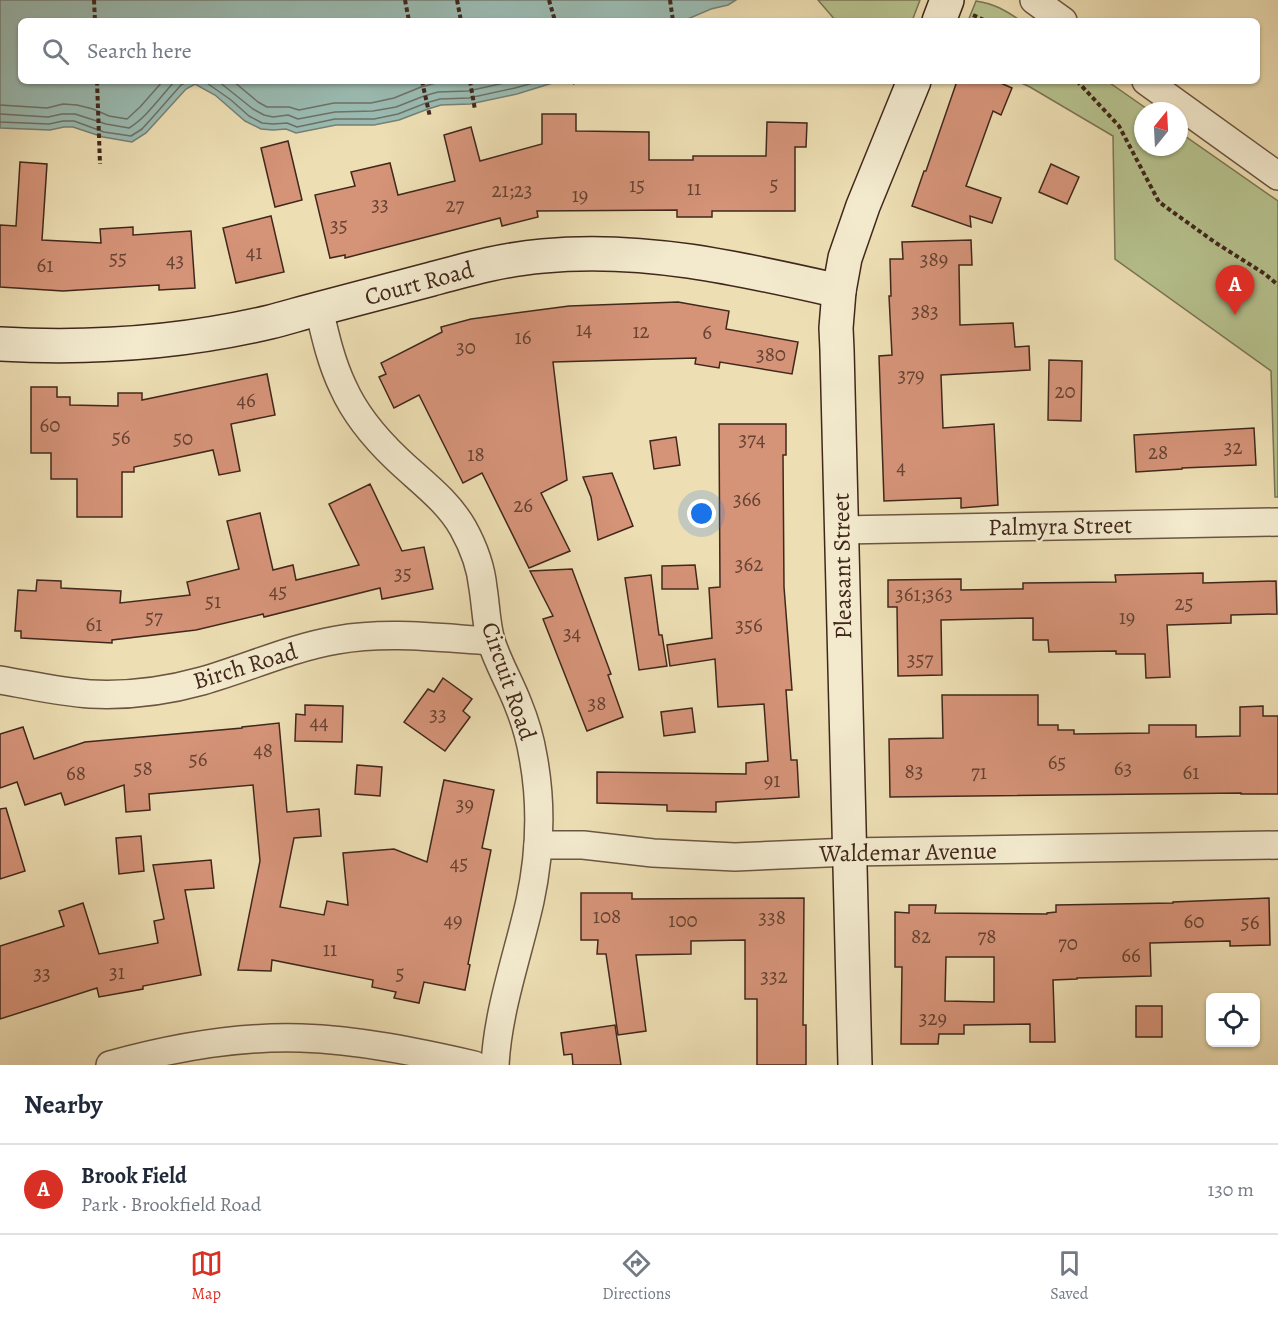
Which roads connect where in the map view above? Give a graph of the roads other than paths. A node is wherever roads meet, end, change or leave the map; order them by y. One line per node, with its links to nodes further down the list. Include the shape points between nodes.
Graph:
1 (1034, 0): 4 (street)
2 (960, 8): 3 (main road)
3 (944, 18)
4 (1059, 18)
5 (913, 84): 8 (main road, Pleasant Street, via 855,228)
6 (1150, 84): 7 (street)
7 (1278, 176)
8 (839, 291): 9 (main road, Court Road, via 690,261 570,254 480,267); 12 (main road, Pleasant Street, via 836,328)
9 (319, 309): 10 (main road, Court Road, via 227,331 177,338 98,346); 13 (street, Circuit Road, via 337,374 353,405 385,447 444,502 468,537 481,573)
10 (0, 344)
11 (1278, 522): 12 (street, Palmyra Street)
12 (841, 530): 17 (main road, Pleasant Street)
13 (491, 641): 14 (street, Birch Road, via 398,636 340,639 283,653 202,681 131,694 68,692); 15 (street, Circuit Road, via 531,744)
14 (0, 680)
15 (538, 845): 17 (street, Waldemar Avenue, via 735,857); 20 (street, Circuit Road)
16 (1278, 845): 17 (street, Waldemar Avenue)
17 (850, 852): 21 (main road, Pleasant Street)
18 (110, 1065): 19 (street, via 203,1045 275,1038 369,1044)
19 (474, 1065)
20 (495, 1065)
21 (855, 1065)

